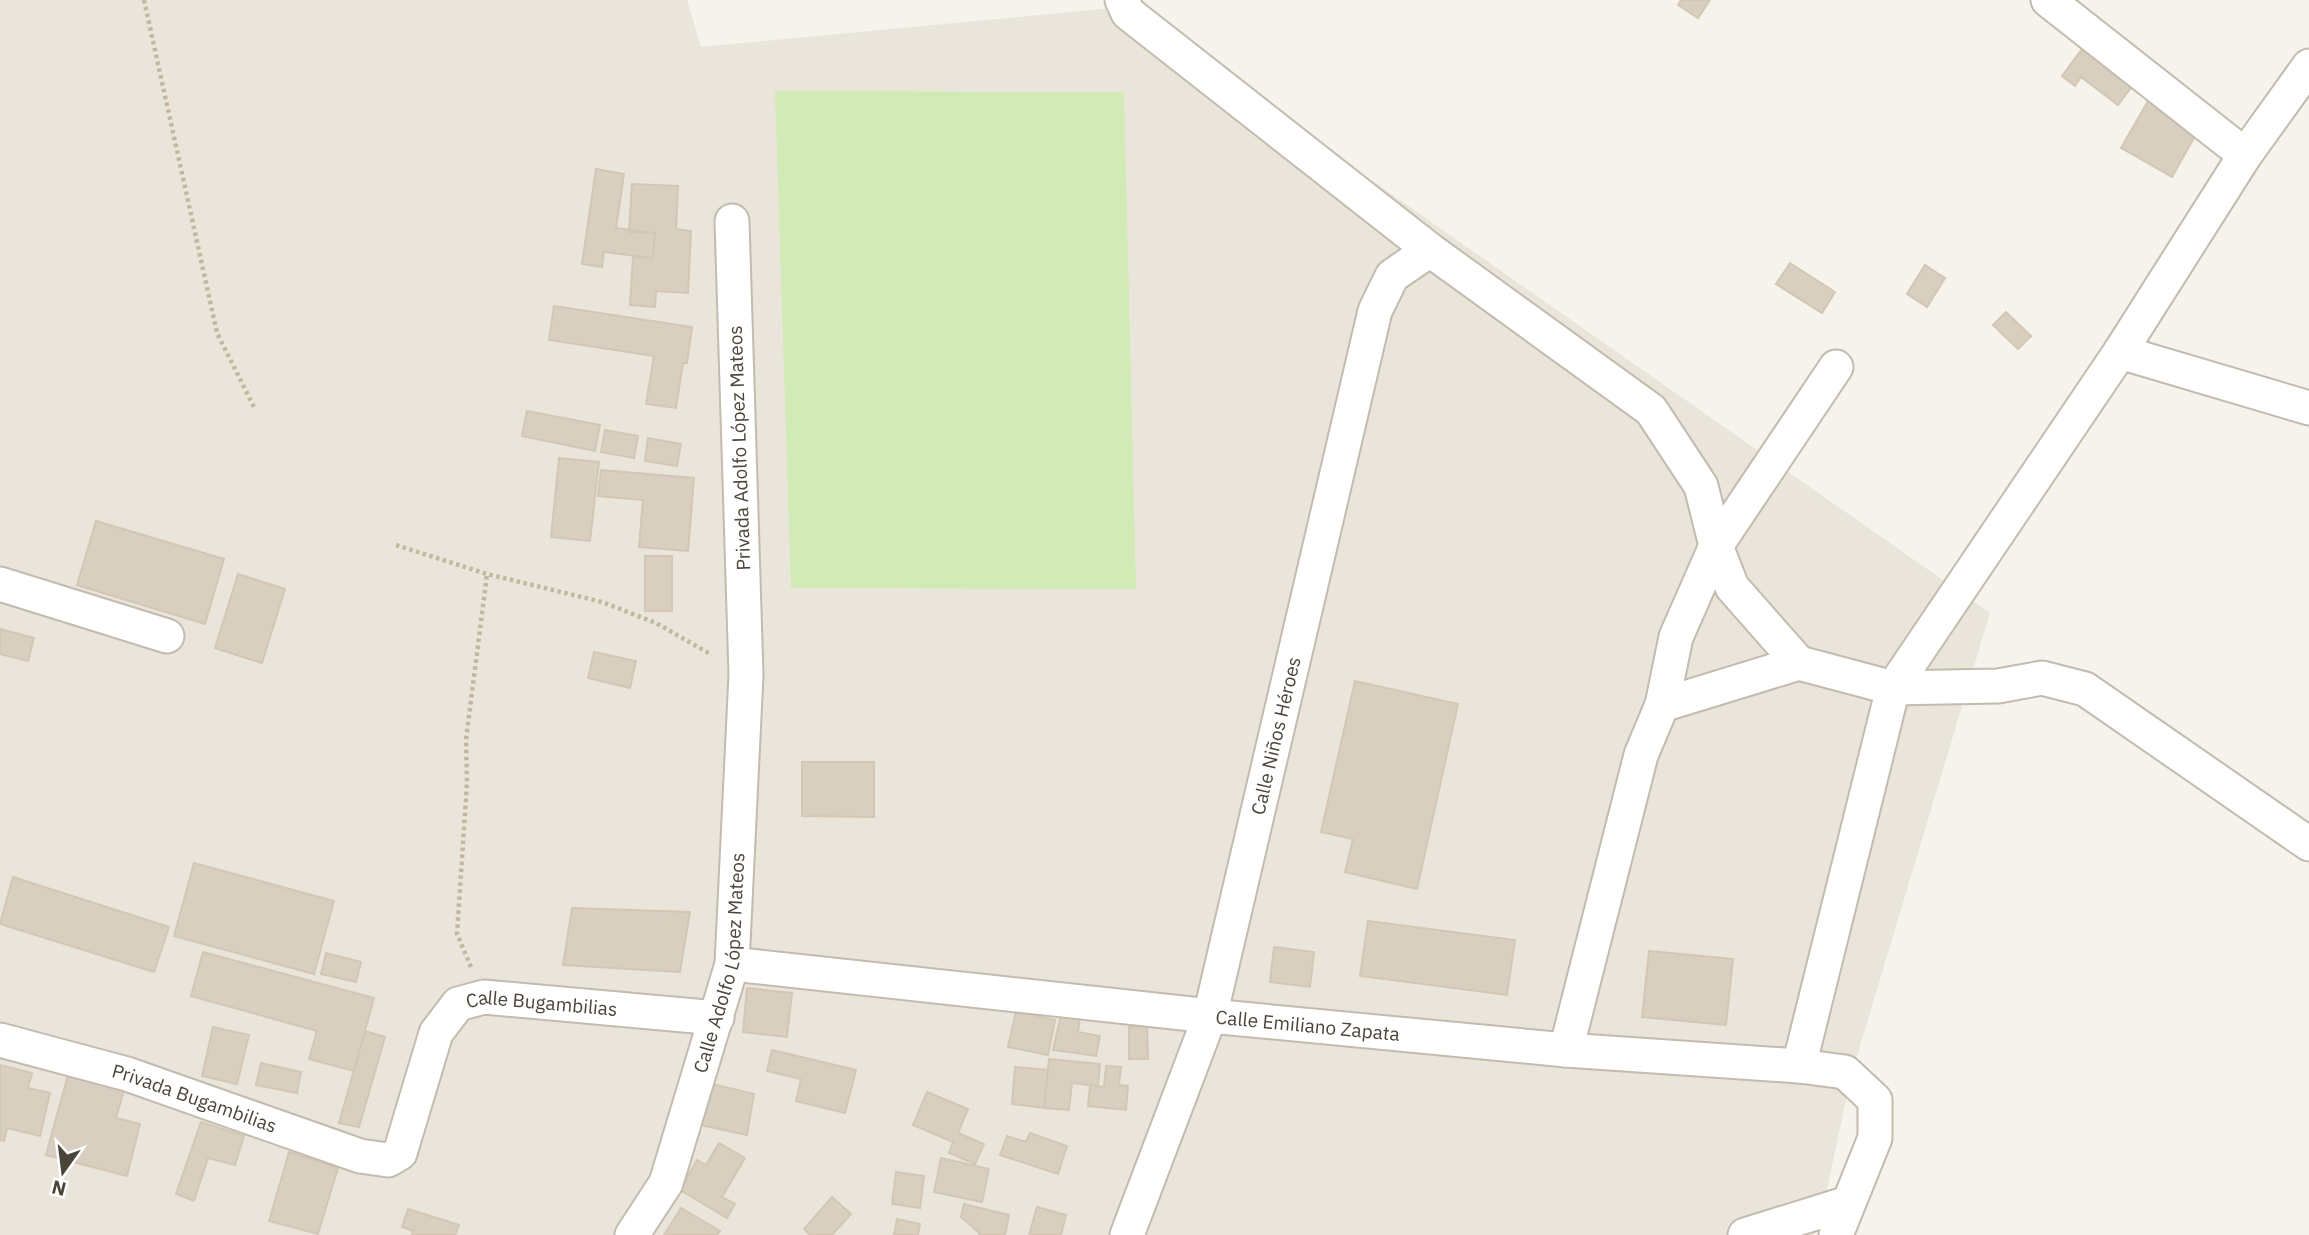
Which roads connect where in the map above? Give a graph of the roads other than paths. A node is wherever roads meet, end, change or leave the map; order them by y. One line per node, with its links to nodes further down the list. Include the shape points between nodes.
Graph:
1 (1122, 0): 6 (street, via 1128,13)
2 (2048, 0): 4 (street)
3 (2309, 66): 4 (street)
4 (2245, 155): 7 (street)
5 (732, 221): 14 (street, Privada Adolfo López Mateos)
6 (1430, 250): 10 (street, via 1650,410 1701,486); 19 (street, Calle Niños Héroes, via 1392,276 1375,311)
7 (2120, 352): 9 (street); 15 (street)
8 (1836, 367): 10 (street)
9 (2309, 408)
10 (1716, 546): 13 (street, via 1732,587); 16 (street, via 1676,637)
11 (0, 584): 12 (street)
12 (167, 636)
13 (1799, 663): 15 (street); 16 (street)
14 (746, 675): 18 (street, Calle Adolfo López Mateos)
15 (1893, 688): 17 (street, via 1998,686 2042,678 2085,689); 23 (street)
16 (1662, 705): 22 (street, via 1641,755)
17 (2309, 844)
18 (732, 964): 19 (street, Calle Emiliano Zapata); 20 (street, Calle Adolfo López Mateos)
19 (1210, 1016): 22 (street, Calle Emiliano Zapata); 27 (street, Calle Niños Héroes)
20 (716, 1018): 24 (street, Calle Bugambilias, via 484,997 458,1004 436,1033 401,1153); 26 (street, Calle Adolfo López Mateos, via 666,1183)
21 (0, 1040): 24 (street, Privada Bugambilias, via 127,1074 360,1156)
22 (1566, 1050): 23 (street, Calle Emiliano Zapata)
23 (1799, 1066): 25 (street, Calle Emiliano Zapata, via 1845,1072 1875,1100 1875,1138)
24 (387, 1160)
25 (1848, 1203): 28 (street); 29 (street)
26 (632, 1235)
27 (1128, 1235)
28 (1745, 1235)
29 (1836, 1235)

